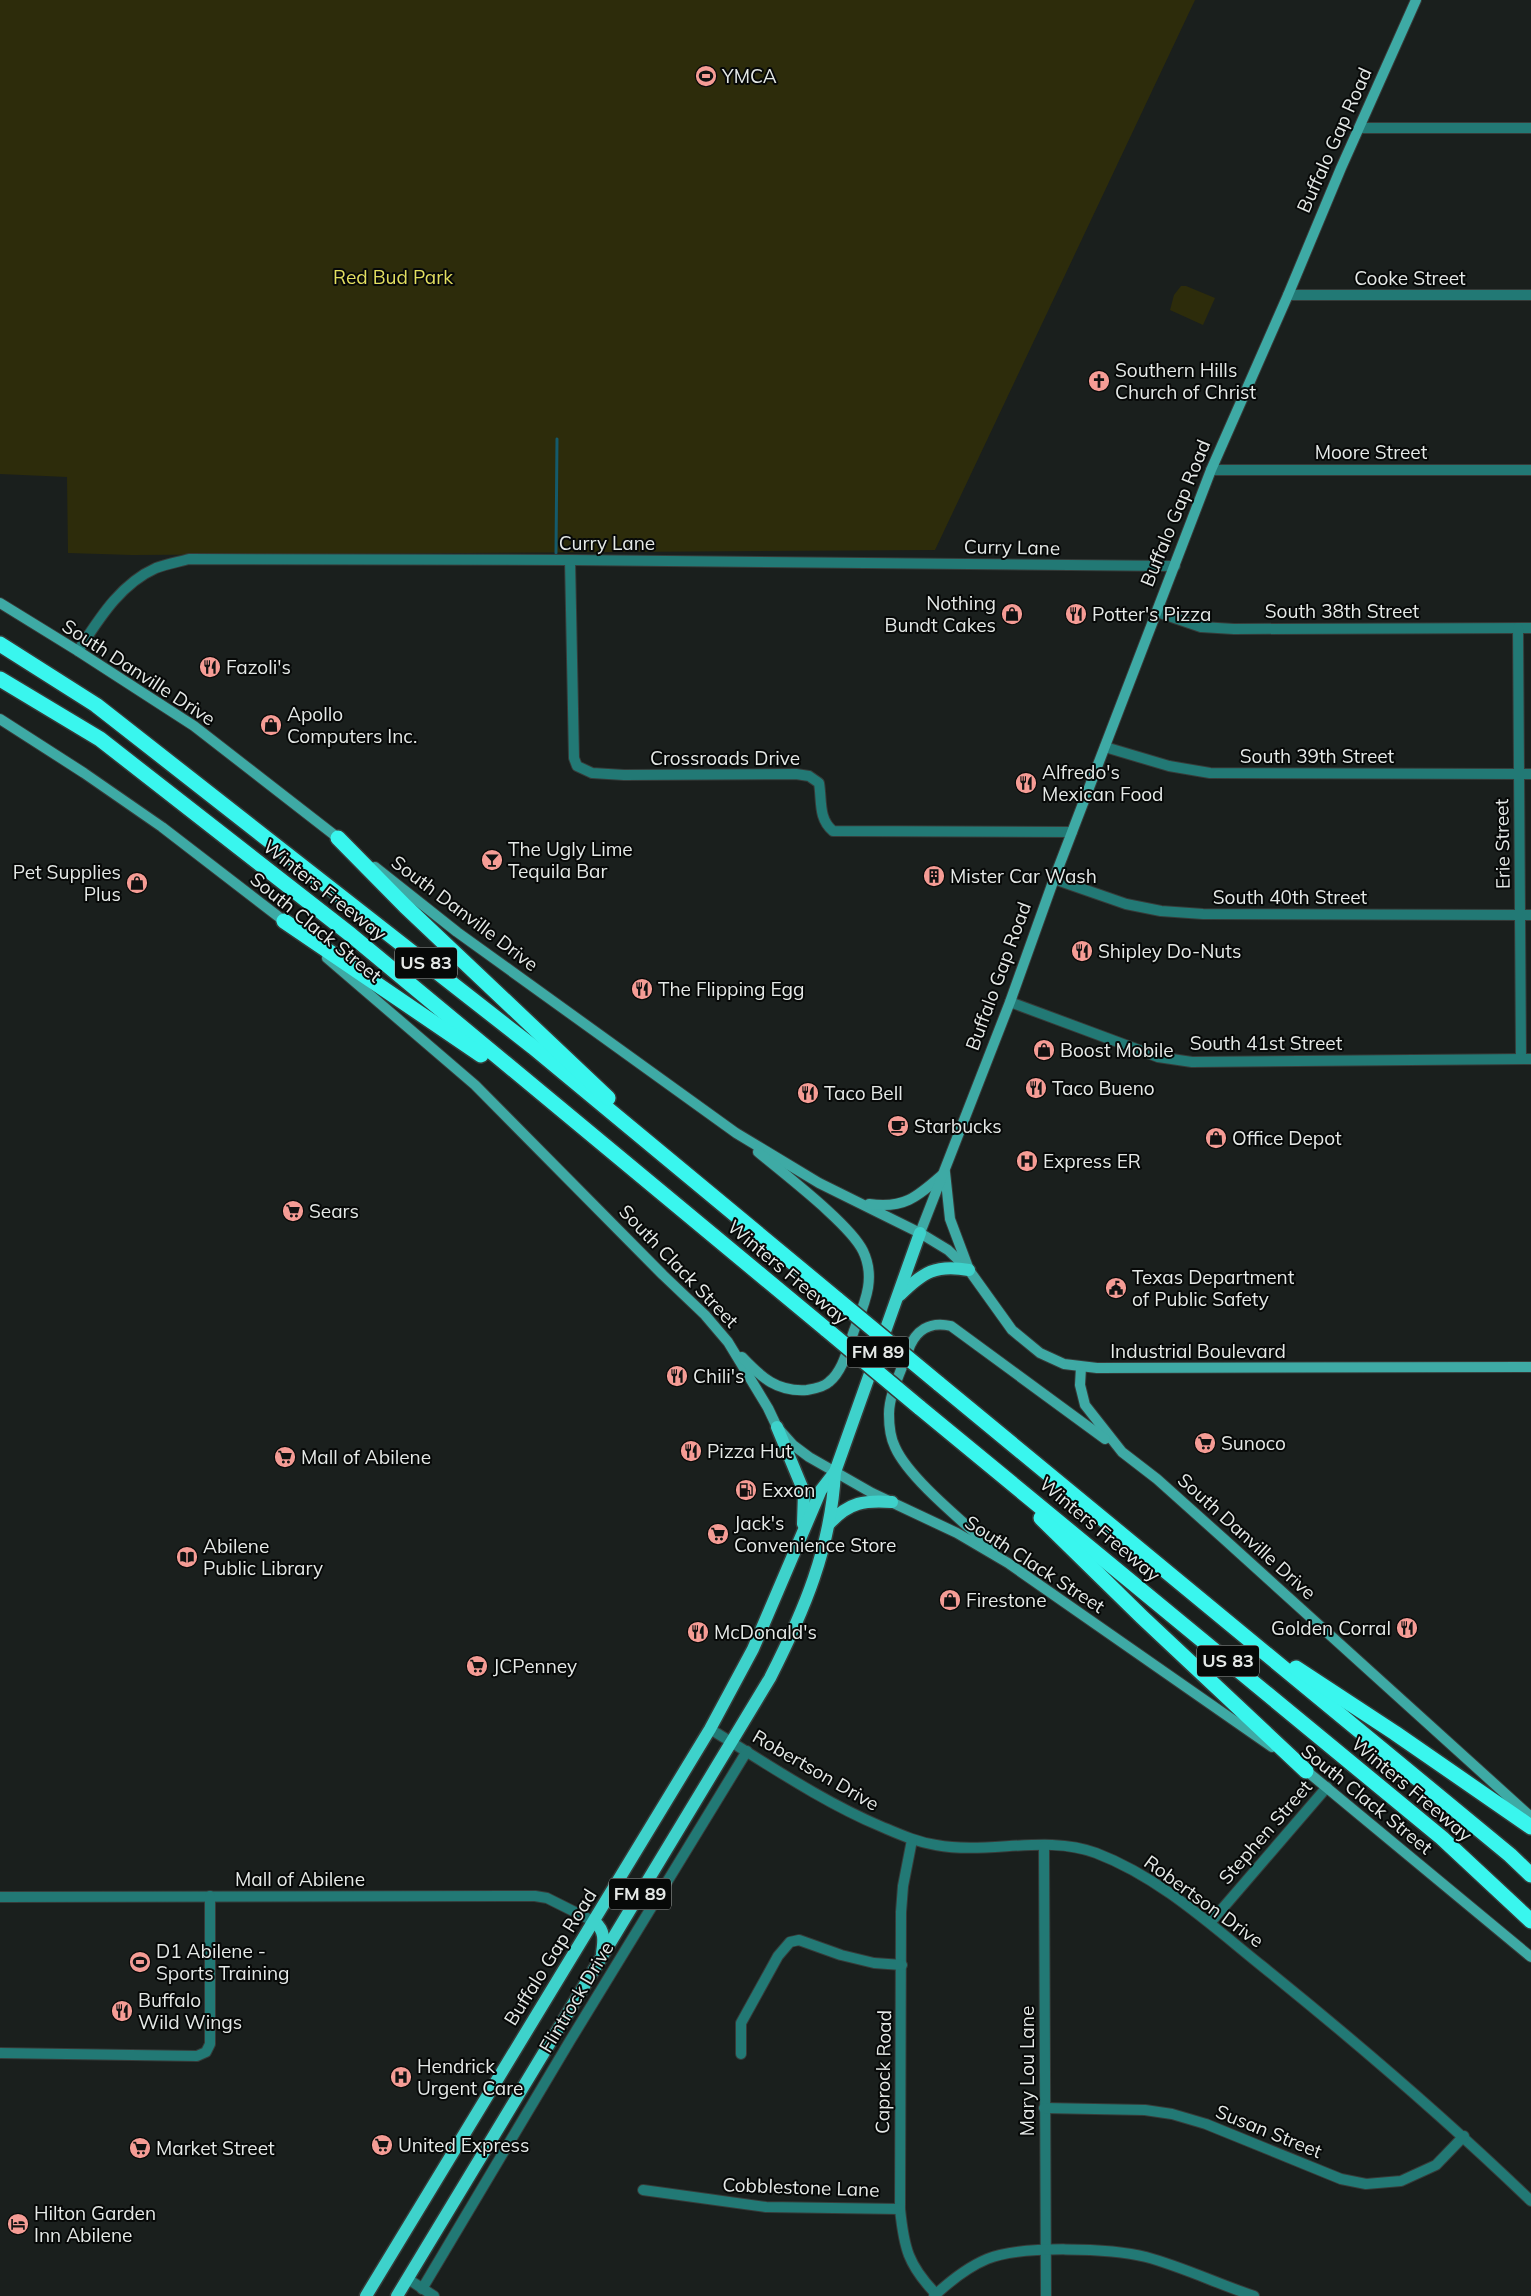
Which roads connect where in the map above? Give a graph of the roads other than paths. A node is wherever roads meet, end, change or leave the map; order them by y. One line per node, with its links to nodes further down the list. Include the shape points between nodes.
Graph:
1 (1416, 0): 2 (main road, Buffalo Gap Road)
2 (1361, 128): 3 (street); 4 (main road, Buffalo Gap Road)
3 (1531, 128)
4 (1288, 295): 5 (street, Cooke Street); 6 (main road, Buffalo Gap Road)
5 (1531, 295)
6 (1211, 470): 7 (street, Moore Street); 9 (main road, Buffalo Gap Road)
7 (1531, 470)
8 (570, 560): 9 (street, Curry Lane); 15 (street, Curry Lane, via 189,559 157,568 134,580 119,594); 21 (street, Crossroads Drive, via 574,758 577,766 592,773 624,775 809,776 818,783 821,812 826,825 833,830)
9 (1175, 566): 11 (main road, Buffalo Gap Road)
10 (0, 603): 15 (main road, South Danville Drive)
11 (1157, 612): 12 (street, South 38th Street, via 1201,627 1234,629); 18 (main road, Buffalo Gap Road)
12 (1518, 628): 13 (street, South 38th Street); 19 (street, Erie Street)
13 (1531, 628)
14 (0, 644): 31 (highway, Winters Freeway / US 83, via 96,705 533,1047)
15 (78, 650): 22 (main road, South Danville Drive, via 194,726)
16 (0, 679): 28 (highway, Winters Freeway / US 83, via 100,739 351,935)
17 (0, 719): 25 (main road, South Clack Street, via 162,828)
18 (1105, 747): 19 (street, South 39th Street, via 1170,766 1210,773); 21 (main road, Buffalo Gap Road)
19 (1519, 774): 20 (street, South 39th Street); 24 (street, Erie Street)
20 (1531, 774)
21 (1072, 832): 23 (main road, Buffalo Gap Road)
22 (338, 838): 29 (main road, South Danville Drive, via 457,932); 31 (highway, via 405,906)
23 (1054, 878): 24 (street, South 40th Street, via 1126,904 1161,911 1204,914); 26 (main road, Buffalo Gap Road)
24 (1526, 915): 27 (street, Erie Street)
25 (284, 921): 28 (highway); 36 (main road, South Clack Street, via 475,1085 705,1315)
26 (1010, 1002): 27 (street, South 41st Street, via 1158,1057 1192,1062); 30 (main road, Buffalo Gap Road)
27 (1526, 1059)
28 (551, 1102): 40 (highway, Winters Freeway / US 83, bridge)
29 (736, 1133): 32 (main road, South Danville Drive, via 819,1183); 36 (main road, via 856,1240 867,1262 870,1284 840,1369 828,1383 812,1389 792,1391 782,1388 754,1370)
30 (944, 1172): 32 (main road, via 913,1199 885,1206); 33 (main road, Buffalo Gap Road); 34 (main road, via 950,1219)
31 (701, 1187): 47 (highway, Winters Freeway / US 83, bridge)
32 (858, 1202): 33 (main road, South Danville Drive)
33 (920, 1233): 34 (main road, Industrial Boulevard, via 948,1250); 35 (main road, Buffalo Gap Road / FM 89)
34 (969, 1270): 35 (main road, via 931,1270); 37 (main road, Industrial Boulevard, via 1021,1339 1052,1359)
35 (897, 1299): 42 (main road, Buffalo Gap Road / FM 89)
36 (728, 1342): 39 (main road, South Clack Street)
37 (1081, 1367): 38 (main road, Industrial Boulevard); 41 (main road, South Danville Drive, via 1080,1386 1085,1405)
38 (1531, 1367)
39 (777, 1427): 42 (main road, South Clack Street, via 801,1451); 45 (main road, via 804,1492)
40 (969, 1447): 51 (highway, via 1142,1617); 60 (highway, Winters Freeway / US 83, via 1442,1838)
41 (1122, 1452): 46 (main road, via 960,1331 943,1324 934,1324 920,1331 910,1345 890,1404 894,1446 922,1482); 53 (main road, South Danville Drive, via 1158,1479)
42 (835, 1472): 43 (main road, South Clack Street); 44 (main road, Buffalo Gap Road / FM 89); 45 (main road, Buffalo Gap Road / FM 89, via 821,1490)
43 (892, 1502): 44 (main road, via 859,1503 841,1511); 46 (main road, South Clack Street, via 957,1533)
44 (830, 1522): 49 (main road, Buffalo Gap Road / FM 89, via 811,1586 788,1643)
45 (803, 1530): 48 (main road, Buffalo Gap Road / FM 89, via 753,1649)
46 (1008, 1563): 51 (main road, South Clack Street)
47 (1234, 1627): 54 (highway); 57 (highway, Winters Freeway / US 83)
48 (710, 1729): 49 (street, Robertson Drive); 61 (main road, Buffalo Gap Road / FM 89)
49 (732, 1742): 50 (street, Robertson Drive); 64 (main road, Buffalo Gap Road / FM 89)
50 (747, 1752): 55 (street, Robertson Drive, via 847,1812); 75 (street, Flintrock Drive, via 570,2039)
51 (1306, 1771): 52 (main road, South Clack Street)
52 (1327, 1787): 62 (street, Stephen Street); 63 (main road, South Clack Street)
53 (1531, 1817)
54 (1531, 1827)
55 (912, 1840): 56 (street, Robertson Drive, via 970,1848); 65 (street, Caprock Road, via 902,1904)
56 (1044, 1846): 62 (street, Robertson Drive, via 1074,1847 1128,1867); 68 (street, Mary Lou Lane)
57 (1531, 1875)
58 (210, 1896): 59 (street, Mall of Abilene); 61 (street, Mall of Abilene, via 535,1896 547,1898); 66 (street, via 210,2044 206,2052 198,2056)
59 (0, 1897)
60 (1531, 1921)
61 (594, 1922): 64 (main road, via 603,1931); 77 (main road, Buffalo Gap Road / FM 89)
62 (1210, 1923): 69 (street, Robertson Drive, via 1341,2029)
63 (1531, 1957)
64 (601, 1959): 74 (main road, Buffalo Gap Road / FM 89)
65 (902, 1965): 67 (street, via 874,1963 798,1940 790,1942 778,1956 741,2023); 72 (street, Caprock Road)
66 (0, 2053)
67 (741, 2054)
68 (1044, 2108): 69 (street, Susan Street, via 1172,2114 1206,2124 1341,2179 1366,2184 1401,2181 1436,2164); 73 (street, Mary Lou Lane)
69 (1464, 2136): 71 (street, Robertson Drive)
70 (643, 2190): 72 (street, Cobblestone Lane, via 766,2207)
71 (1531, 2201)
72 (900, 2209): 76 (street, Caprock Road, via 907,2252 918,2276)
73 (1047, 2250): 76 (street, via 1014,2251 987,2259); 80 (street, Mary Lou Lane); 81 (street, via 1116,2251 1147,2257)
74 (408, 2279): 75 (street); 78 (main road, Buffalo Gap Road / FM 89)
75 (422, 2289): 79 (street)
76 (935, 2295)
77 (366, 2296)
78 (397, 2296)
79 (434, 2296)
80 (1046, 2296)
81 (1254, 2296)

